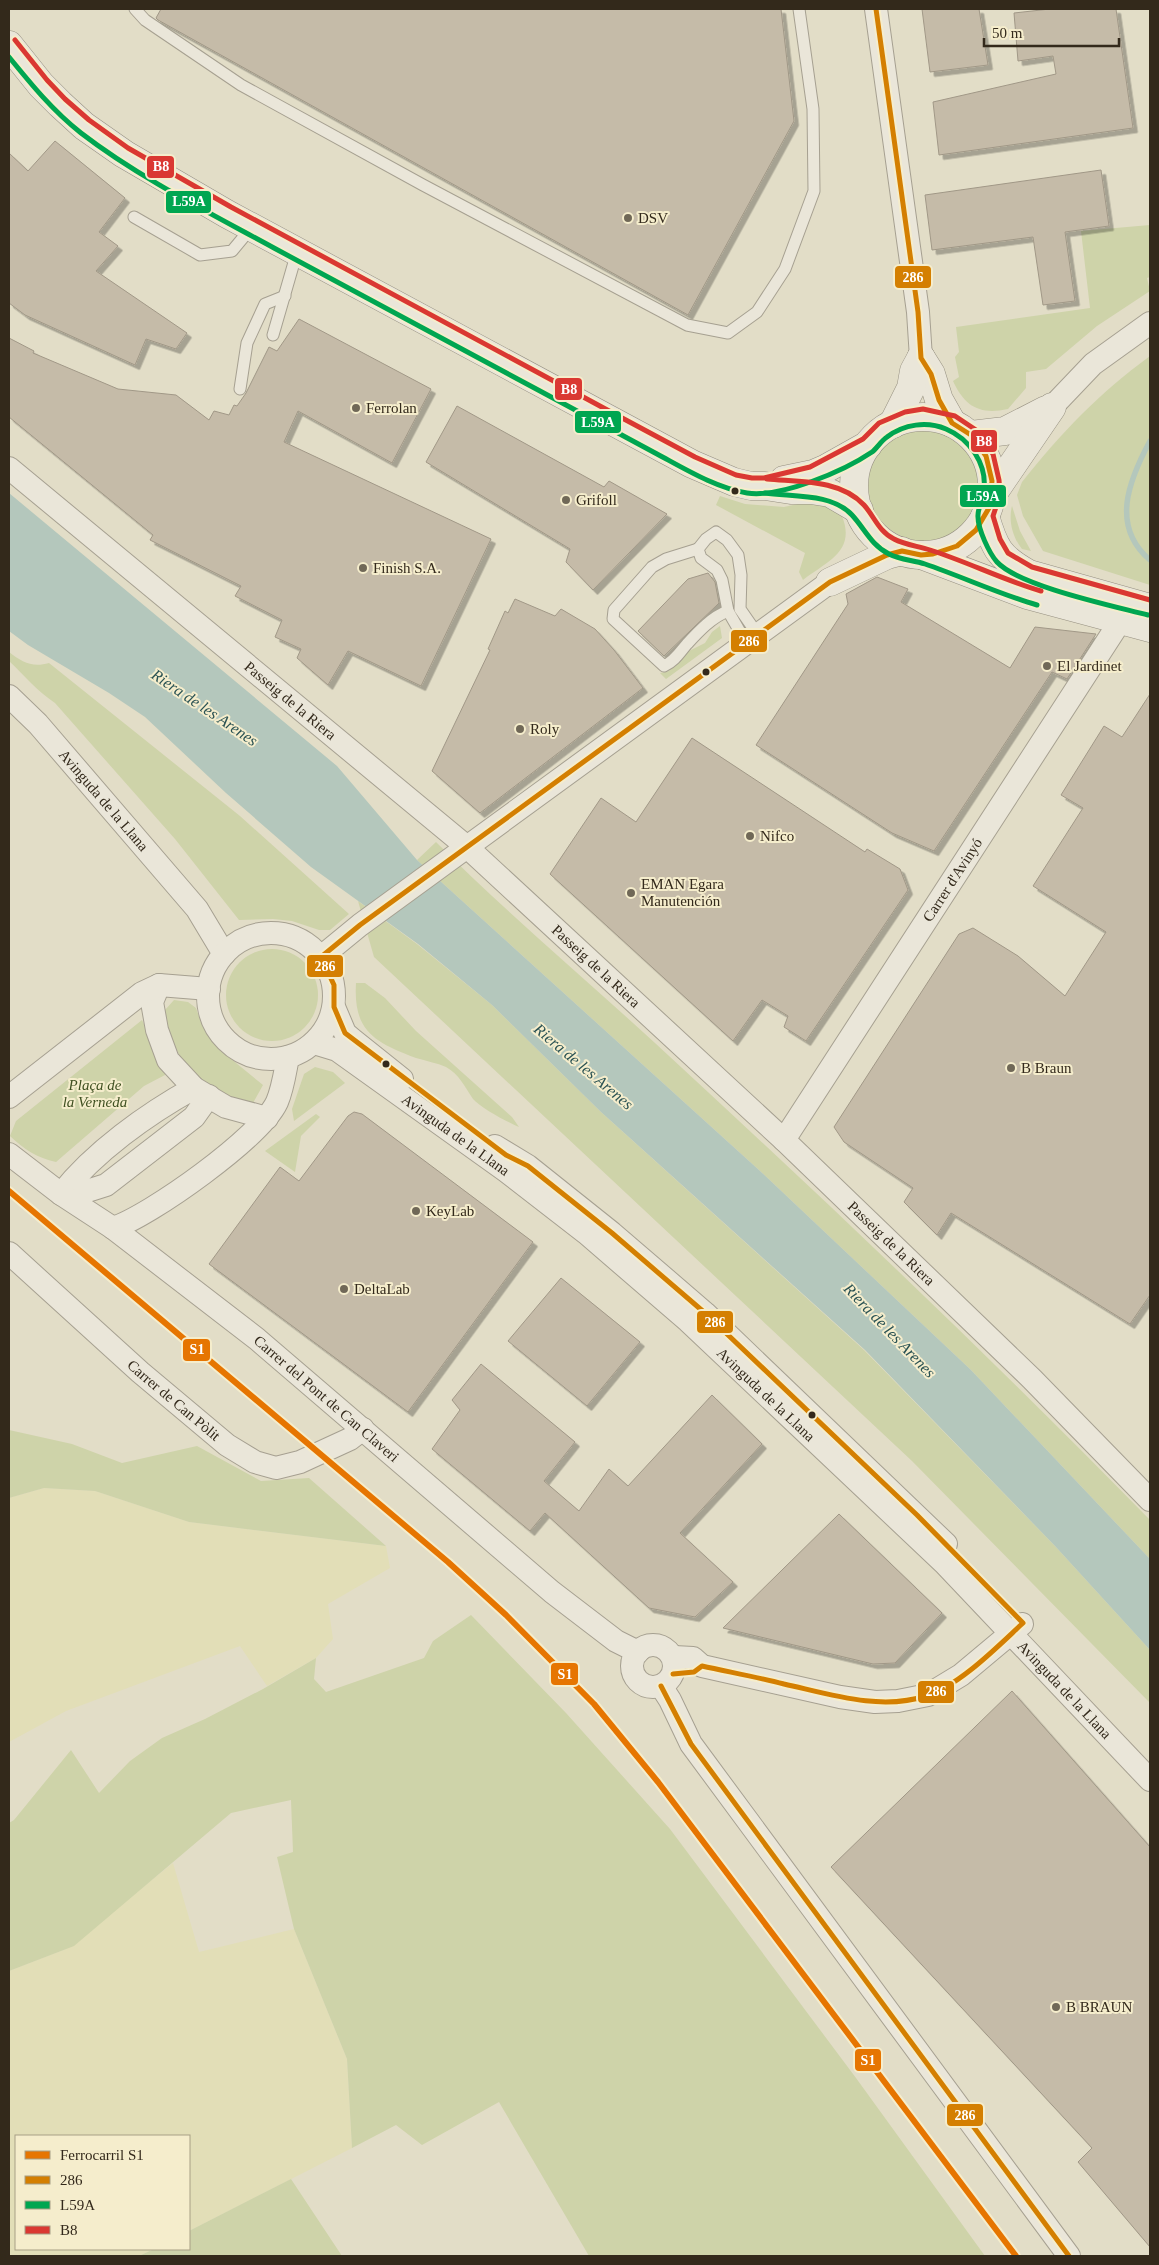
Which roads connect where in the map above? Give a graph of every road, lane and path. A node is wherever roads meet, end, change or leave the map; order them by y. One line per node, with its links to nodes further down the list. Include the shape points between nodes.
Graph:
1 (135, 9): 2 (lane, via 145,20 241,85 422,185 687,325 728,333 757,312 786,269 814,191 813,109)
2 (800, 9)
3 (876, 9): 11 (street, via 918,312)
4 (9, 45): 6 (main road, via 41,85 84,126 124,154)
5 (134, 217): 6 (lane, via 200,255 232,251)
6 (252, 227): 7 (main road)
7 (297, 252): 8 (lane); 18 (main road, via 692,464 734,482)
8 (285, 296): 10 (lane); 12 (lane, via 265,304 247,343)
9 (1150, 323): 13 (street, via 1093,364)
10 (273, 335)
11 (921, 358): 14 (main road); 15 (main road, via 931,374 939,400)
12 (240, 388)
13 (1052, 406): 15 (main road, via 1005,431); 19 (main road)
14 (893, 424): 15 (main road, via 922,416 937,418); 16 (main road)
15 (961, 429): 19 (main road, via 979,445 988,462 992,481)
16 (868, 445): 18 (main road, via 820,471); 20 (main road, via 855,477 856,499)
17 (9, 468): 30 (street, Passeig de la Riera)
18 (766, 486): 20 (main road, via 830,493)
19 (988, 505): 22 (main road, via 976,530 957,546 934,554); 24 (main road, via 998,551 1013,566 1029,574)
20 (861, 514): 22 (main road, via 881,540); 23 (main road, via 856,546)
21 (698, 549): 25 (lane, via 701,558 716,570 722,580); 25 (lane, via 652,567 614,610 612,620 664,666 716,616); 28 (lane, via 716,532 738,555 740,609)
22 (912, 553): 23 (main road, via 887,555); 26 (main road, via 1027,595)
23 (830, 582): 28 (street)
24 (1150, 608)
25 (728, 611): 28 (lane)
26 (1121, 620): 27 (main road); 43 (street, Carrer d'Avinyó)
27 (1150, 628)
28 (752, 640): 30 (street)
29 (9, 696): 31 (street, Avinguda de la Llana, via 38,724)
30 (459, 853): 34 (street, via 360,925); 43 (street, Passeig de la Riera)
31 (197, 908): 32 (street, Avinguda de la Llana); 33 (street, Avinguda de la Llana)
32 (241, 940): 33 (street); 34 (street, via 262,933 284,934 305,942)
33 (224, 954): 36 (street, via 211,976)
34 (322, 957): 37 (street, via 334,985)
35 (159, 985): 36 (street); 40 (street, via 152,1002 157,1030 168,1060); 41 (street, via 142,992)
36 (209, 989): 39 (street, via 209,1008 225,1040 242,1053 256,1058)
37 (334, 1007): 38 (street, via 327,1025); 50 (street, Avinguda de la Llana, via 345,1033 352,1039 506,1155 528,1166 705,1314 917,1515)
38 (314, 1043): 39 (street); 50 (street, Avinguda de la Llana, via 337,1050 586,1233 688,1321)
39 (288, 1057): 42 (street, via 277,1102)
40 (202, 1092): 42 (street, via 226,1106); 45 (street, via 194,1117 106,1185 84,1192)
41 (9, 1096)
42 (266, 1118): 46 (street, via 256,1131 184,1187 129,1223)
43 (784, 1140): 49 (street, Passeig de la Riera, via 1032,1379)
44 (9, 1154): 45 (street, Carrer del Pont de Can Claveri)
45 (61, 1194): 46 (street, Carrer del Pont de Can Claveri)
46 (113, 1228): 48 (street, Carrer del Pont de Can Claveri, via 257,1339)
47 (9, 1253): 48 (street, Carrer de Can Pòlit, via 140,1372 227,1445 254,1462 276,1468 300,1462 350,1439)
48 (363, 1429): 51 (street, Carrer del Pont de Can Claveri, via 552,1592 616,1641)
49 (1150, 1500)
50 (1017, 1628): 52 (street, via 961,1675 928,1695 898,1701 875,1702 840,1697 702,1666 694,1672); 53 (street, Avinguda de la Llana); 54 (street, Avinguda de la Llana)
51 (638, 1652): 52 (street, via 655,1644 666,1648); 52 (street, via 632,1663 633,1672 644,1685 652,1688)
52 (669, 1673): 55 (street, via 670,1700 690,1744)
53 (1150, 1757)
54 (1150, 1780)
55 (1069, 2256)

